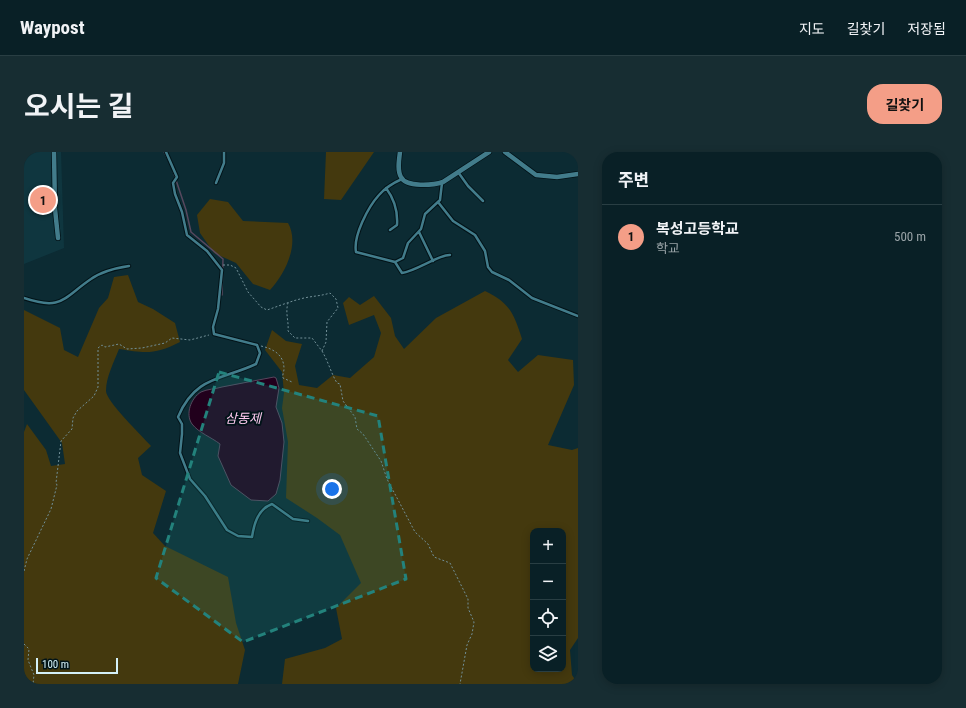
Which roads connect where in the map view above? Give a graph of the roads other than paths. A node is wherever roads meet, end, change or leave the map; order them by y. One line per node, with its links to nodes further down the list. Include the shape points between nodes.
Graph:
1 (54, 152): 17 (street)
2 (166, 152): 24 (lane, via 177,176 173,183 187,235 207,252 222,270 214,334 257,345 260,353 256,364 212,380 194,390 178,417 182,424 180,452 190,479 205,496 227,530 238,536 252,537 259,514 272,504 293,519)
3 (224, 152): 10 (lane, via 224,163)
4 (400, 152): 9 (street, via 399,172)
5 (488, 152): 7 (street)
6 (505, 152): 8 (street, via 536,175 557,177)
7 (458, 172): 11 (street); 14 (lane)
8 (578, 174)
9 (402, 179): 11 (street, via 419,185); 12 (lane)
10 (216, 183)
11 (442, 183): 13 (lane)
12 (386, 188): 15 (lane, via 394,202 397,216 397,225); 20 (lane, via 365,216 356,236 355,249 356,252)
13 (438, 202): 16 (lane, via 425,214); 23 (lane, via 453,221 475,235 485,251 488,267 492,272 509,280 532,298)
14 (483, 202)
15 (390, 230)
16 (420, 232): 19 (lane); 20 (lane, via 408,243 403,258)
17 (58, 238)
18 (450, 255): 19 (lane, via 443,255)
19 (433, 261): 20 (lane, via 409,272 402,272)
20 (395, 262)
21 (129, 266): 22 (lane, via 109,270 94,277 72,295 58,302 44,303)
22 (24, 298)
23 (578, 316)
24 (308, 521)

